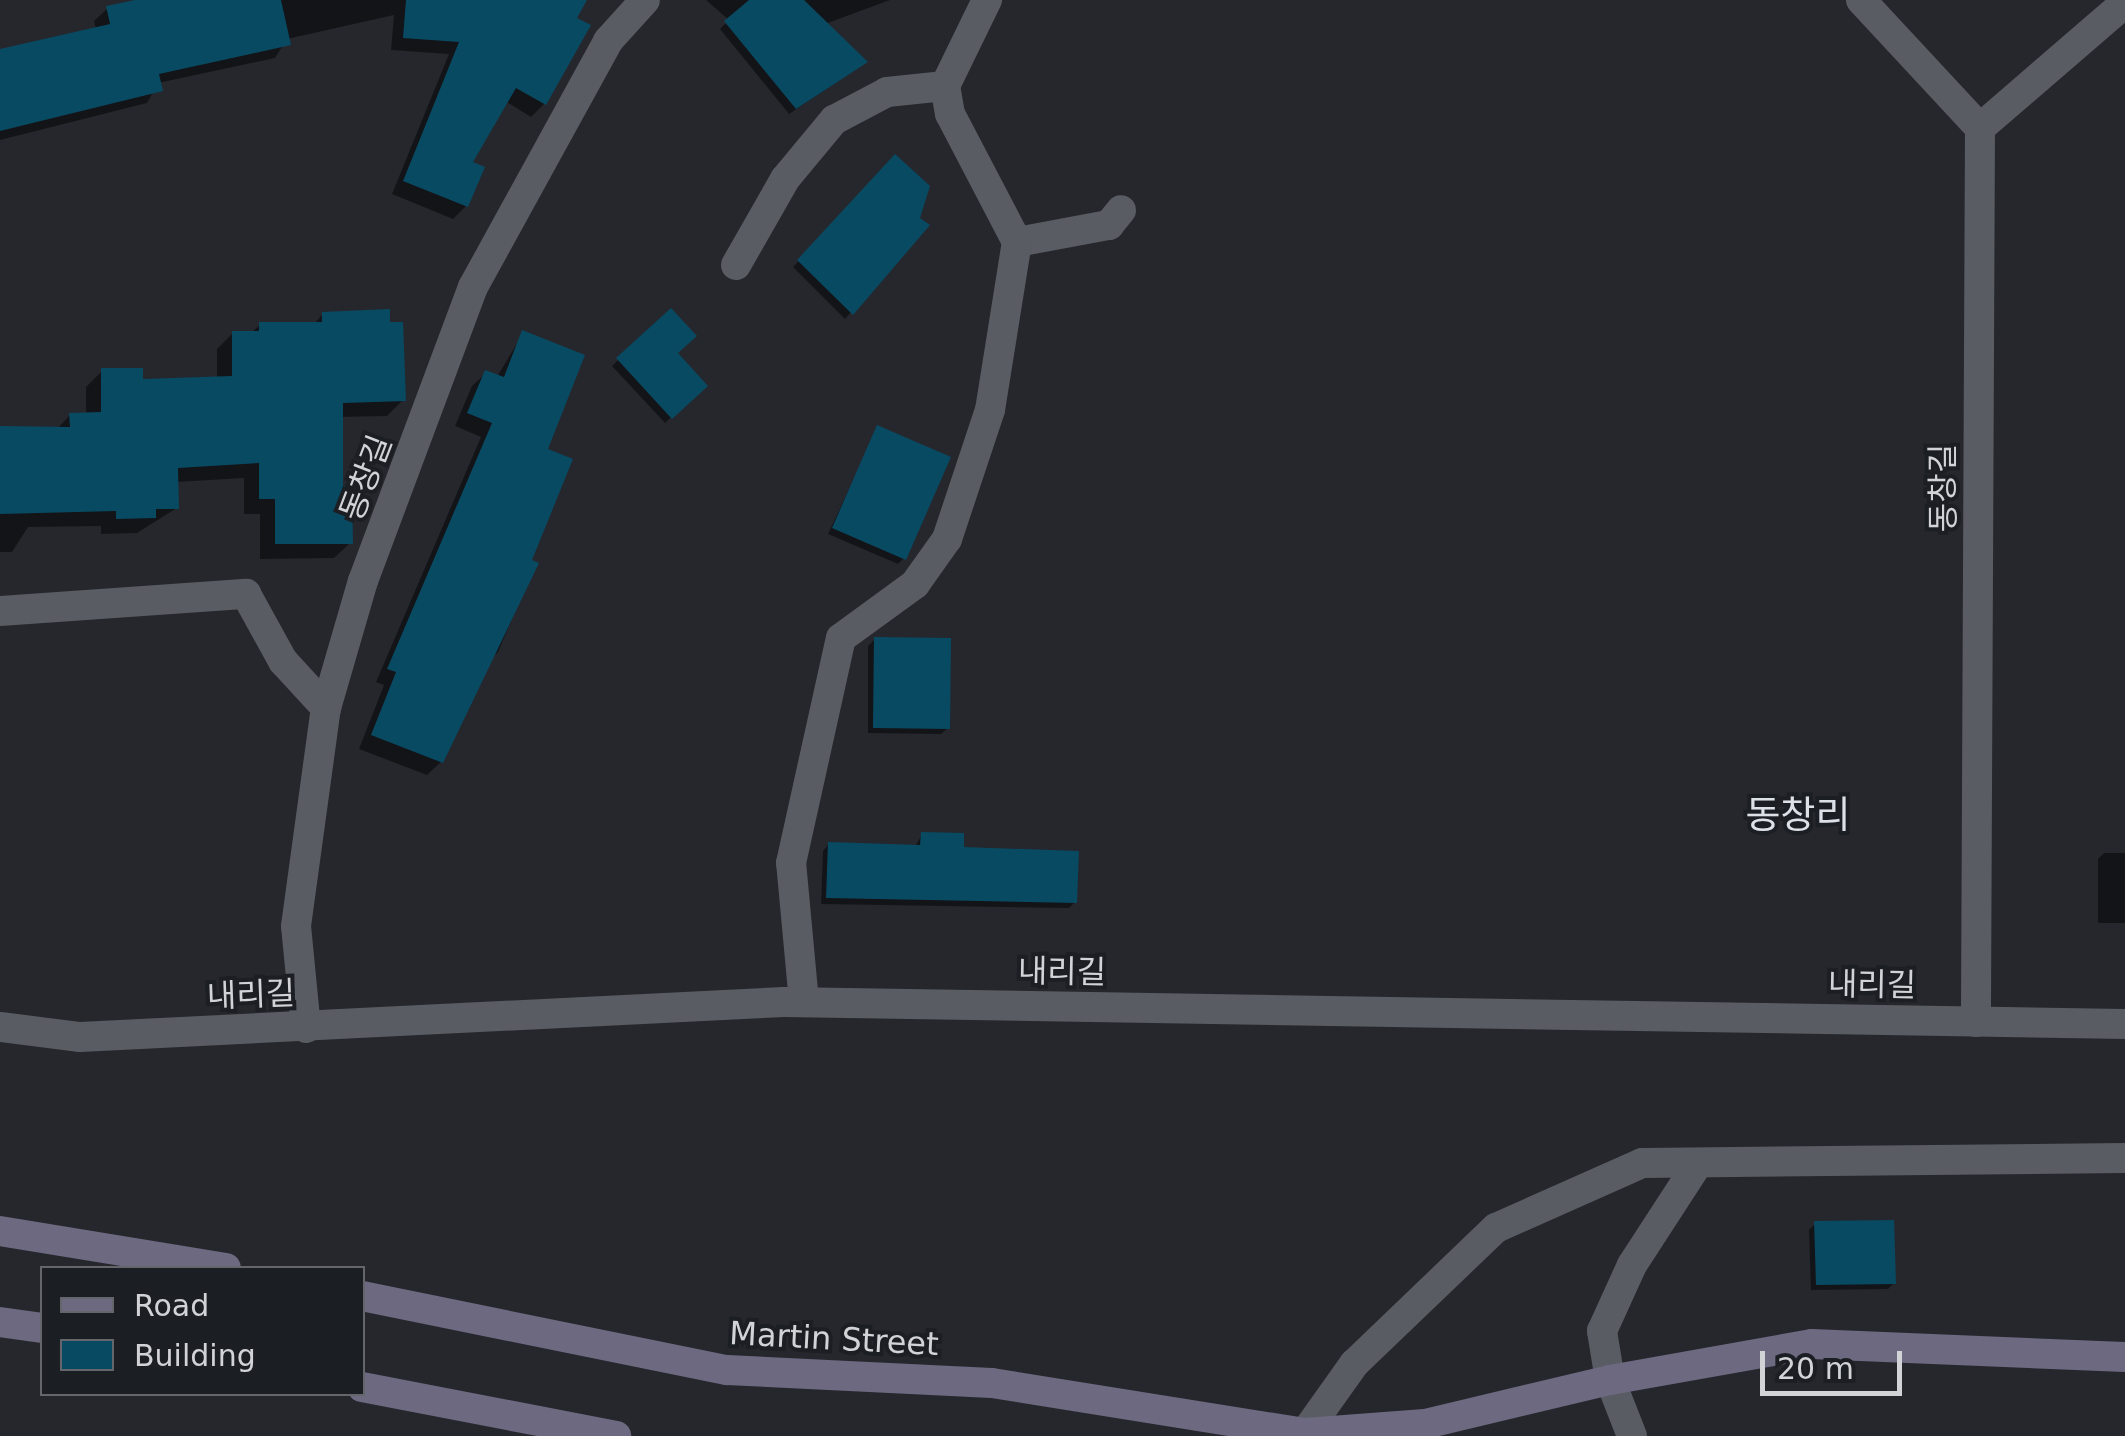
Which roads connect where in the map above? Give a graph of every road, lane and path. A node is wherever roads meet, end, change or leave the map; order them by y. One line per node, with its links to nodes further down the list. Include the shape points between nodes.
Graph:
1 (645, 0): 11 (street, 동창길, via 608,42 474,287 364,581)
2 (987, 0): 5 (street)
3 (1861, 0): 6 (street)
4 (2125, 3): 6 (street)
5 (945, 86): 8 (street, via 950,114); 9 (street, via 888,92 834,120 785,178)
6 (1980, 128): 13 (street, 동창길)
7 (1121, 210): 8 (street, via 1109,225)
8 (1017, 242): 12 (street, via 990,410 947,539 915,584 841,638 792,864)
9 (736, 266)
10 (0, 611): 11 (street, via 246,594 283,661)
11 (326, 708): 16 (street, 동창길, via 296,926)
12 (804, 1002): 13 (street, 내리길); 16 (street, 내리길)
13 (1976, 1022): 14 (street, 내리길)
14 (2125, 1024)
15 (0, 1027): 16 (street, 내리길, via 80,1037)
16 (306, 1028)
17 (2120, 1160): 18 (street)
18 (1697, 1165): 25 (street, via 1632,1265 1602,1332); 27 (street, via 1642,1163 1496,1228 1354,1364)
19 (0, 1230): 20 (main road)
20 (214, 1266)
21 (365, 1297): 27 (main road, Martin Street, via 728,1370 992,1383)
22 (0, 1322): 23 (main road)
23 (40, 1328)
24 (2125, 1357): 25 (main road, Martin Street, via 1812,1344)
25 (1610, 1380): 27 (main road, Martin Street, via 1425,1424); 29 (street)
26 (365, 1388): 28 (main road)
27 (1305, 1434)
28 (616, 1436)
29 (1632, 1436)

